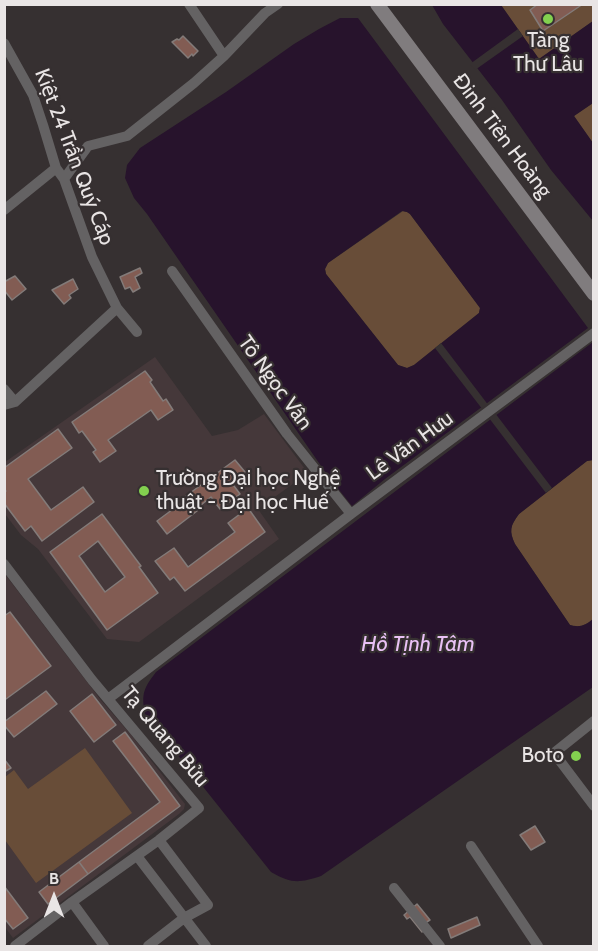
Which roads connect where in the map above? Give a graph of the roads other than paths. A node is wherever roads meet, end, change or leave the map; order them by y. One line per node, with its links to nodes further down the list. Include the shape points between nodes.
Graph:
1 (189, 4): 5 (street)
2 (278, 4): 5 (street)
3 (377, 4): 10 (main road, Đinh Tiên Hoàng)
4 (4, 43): 6 (street, Kiệt 24 Trần Quý Cáp, via 33,95)
5 (224, 56): 7 (street, via 127,136 88,146)
6 (56, 168): 7 (street, Kiệt 24 Trần Quý Cáp); 8 (street)
7 (64, 179): 11 (street, Kiệt 24 Trần Quý Cáp, via 92,257)
8 (4, 210)
9 (172, 271): 16 (street, Tô Ngọc Vân, via 287,434)
10 (594, 294)
11 (117, 308): 12 (street, Kiệt 24 Trần Quý Cáp); 15 (street)
12 (136, 333)
13 (594, 333): 16 (street, Lê Văn Hưu)
14 (4, 389): 15 (street)
15 (10, 404)
16 (351, 514): 18 (street, Lê Văn Hưu)
17 (4, 564): 18 (street, Tạ Quang Bửu)
18 (108, 699): 21 (street, Tạ Quang Bửu, via 199,808)
19 (594, 721): 20 (street, via 554,753)
20 (594, 806)
21 (159, 840): 23 (street, Tạ Quang Bửu); 26 (street, via 208,905)
22 (471, 846): 32 (street)
23 (136, 856): 25 (street, Tạ Quang Bửu); 26 (street)
24 (394, 888): 31 (street)
25 (72, 902): 27 (street, Tạ Quang Bửu); 28 (street)
26 (184, 918): 29 (street); 30 (street)
27 (16, 946)
28 (104, 946)
29 (148, 946)
30 (206, 946)
31 (440, 946)
32 (538, 946)

